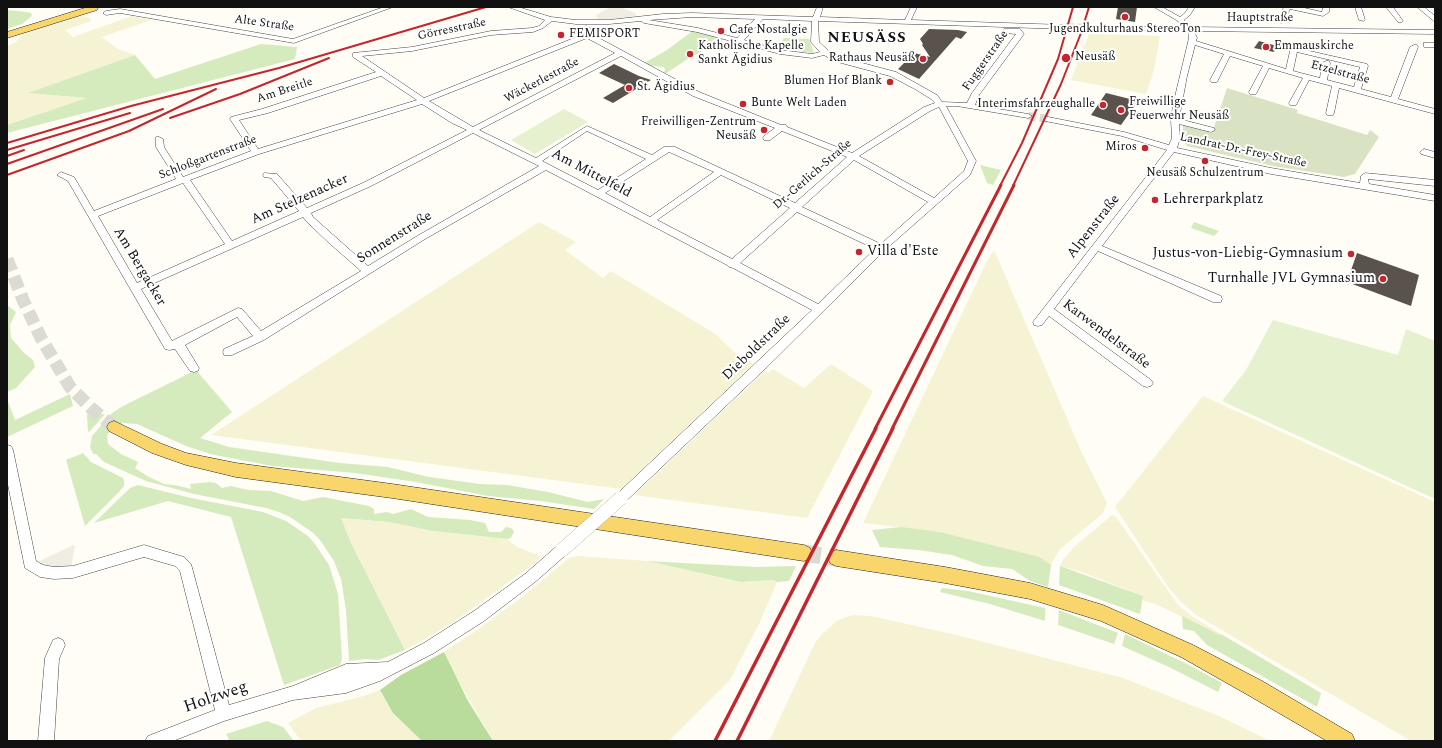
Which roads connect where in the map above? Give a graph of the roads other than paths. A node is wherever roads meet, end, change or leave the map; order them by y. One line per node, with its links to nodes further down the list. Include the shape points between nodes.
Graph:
1 (83, 7): 26 (main road)
2 (390, 7): 16 (street, Alte Straße, via 294,41)
3 (511, 7): 18 (street)
4 (820, 7): 20 (street)
5 (914, 7): 27 (street)
6 (1157, 7): 21 (street)
7 (1192, 7): 21 (street)
8 (1287, 7): 24 (street)
9 (1291, 7): 10 (street, via 1323,14)
10 (1326, 7)
11 (1358, 7): 22 (street)
12 (1389, 7): 25 (street)
13 (1420, 7): 23 (street)
14 (64, 8): 26 (main road)
15 (92, 8): 16 (main road); 34 (main road)
16 (105, 10)
17 (761, 17): 19 (street, via 683,15); 20 (street); 36 (street)
18 (550, 19): 28 (street); 42 (street, Görresstraße, via 533,30 491,32 412,49)
19 (640, 19): 28 (street); 36 (street, via 648,23 698,30)
20 (815, 20): 27 (street); 39 (street, via 815,42)
21 (1180, 20): 32 (street)
22 (1362, 20)
23 (1435, 20)
24 (1281, 21)
25 (1400, 21)
26 (41, 22): 34 (main road)
27 (907, 22): 29 (street)
28 (586, 23): 35 (street)
29 (973, 24): 30 (street); 57 (street, Fuggerstraße, via 976,29 1019,32)
30 (1066, 27)
31 (1086, 28): 32 (street, Hauptstraße)
32 (1189, 30): 33 (street, Hauptstraße); 37 (street)
33 (1435, 32)
34 (7, 34)
35 (588, 35): 41 (street); 53 (street)
36 (739, 41): 39 (street, via 780,52 812,56)
37 (1192, 42): 40 (street, Etzelstraße); 62 (street)
38 (1414, 47): 54 (street)
39 (825, 53): 56 (street, via 837,59 893,74 924,90)
40 (1228, 53): 44 (street, Etzelstraße); 48 (street)
41 (620, 54): 63 (street, via 696,94); 64 (street, Wäckerlestraße)
42 (356, 56): 46 (street, Am Mittelfeld)
43 (1326, 63): 49 (street)
44 (1267, 65): 45 (street, Etzelstraße); 52 (street)
45 (1289, 72): 47 (street, Etzelstraße); 51 (street, via 1296,50 1364,66)
46 (382, 73): 53 (street, Am Mittelfeld); 69 (street, Am Breitle, via 234,119)
47 (1307, 77): 49 (street, Etzelstraße); 55 (street)
48 (1214, 80)
49 (1323, 81): 50 (street, Etzelstraße)
50 (1336, 85): 51 (street, Etzelstraße); 59 (street)
51 (1357, 90): 54 (street, Etzelstraße)
52 (1253, 92)
53 (423, 100): 64 (street, Am Mittelfeld); 69 (street, Schloßgartenstraße)
54 (1394, 100): 58 (street, Etzelstraße)
55 (1293, 103)
56 (941, 104): 57 (street); 72 (street, Dr.-Gerlich-Straße, via 928,109); 84 (street, Dieboldstraße, via 972,158 972,166)
57 (970, 106): 60 (street)
58 (1435, 112)
59 (1330, 113)
60 (1028, 116)
61 (1048, 120): 68 (street, Landrat-Dr.-Frey-Straße, via 1124,134)
62 (1175, 120): 65 (street); 68 (street, via 1176,138)
63 (783, 127): 66 (street); 72 (street)
64 (474, 130): 74 (street, Am Mittelfeld); 86 (street, Am Stelzenacker, via 368,184)
65 (1211, 130)
66 (767, 138)
67 (159, 139): 79 (street, via 160,147)
68 (1172, 149): 81 (street, Landrat-Dr.-Frey-Straße, via 1271,171); 90 (street, Alpenstraße)
69 (256, 152): 79 (street, Schloßgartenstraße)
70 (1424, 152): 71 (street)
71 (1435, 155)
72 (853, 156): 84 (street); 85 (street, Dr.-Gerlich-Straße)
73 (652, 158): 74 (street, via 587,128); 76 (street, via 667,149 672,149); 82 (street)
74 (536, 160): 75 (street, Am Mittelfeld)
75 (546, 166): 82 (street, Am Mittelfeld); 93 (street, Sonnenstraße, via 422,237)
76 (720, 172): 85 (street); 88 (street)
77 (61, 175): 87 (street, Am Bergacker, via 71,180)
78 (266, 175): 86 (street, via 274,176)
79 (183, 180): 87 (street, Schloßgartenstraße); 89 (street)
80 (1435, 183): 81 (street, via 1365,176)
81 (1365, 186): 83 (street, Landrat-Dr.-Frey-Straße)
82 (599, 193): 88 (street, Am Mittelfeld)
83 (1435, 198)
84 (933, 201): 91 (street, Dieboldstraße)
85 (796, 207): 91 (street); 92 (street, Dr.-Gerlich-Straße)
86 (306, 212): 89 (street, Am Stelzenacker); 93 (street, via 309,219)
87 (92, 216): 94 (street, Am Bergacker)
88 (650, 221): 92 (street, Am Mittelfeld)
89 (231, 246): 94 (street, Am Stelzenacker)
90 (1096, 247): 95 (street); 97 (street, Alpenstraße)
91 (882, 248): 96 (street, Dieboldstraße)
92 (732, 265): 96 (street, Am Mittelfeld)
93 (368, 272): 99 (street, Sonnenstraße)
94 (135, 288): 100 (street, Am Bergacker, via 169,346)
95 (1217, 299)
96 (819, 309): 109 (street, Dieboldstraße, bridge, via 621,498 530,578 479,616)
97 (1048, 310): 98 (street, Alpenstraße); 103 (street, Karwendelstraße)
98 (1038, 322)
99 (260, 337): 100 (street, via 238,312); 101 (street, Sonnenstraße)
100 (178, 344): 102 (street, Am Bergacker)
101 (228, 352)
102 (194, 368)
103 (1146, 383)
104 (114, 427): 106 (main road, via 157,449 236,470)
105 (7, 450): 110 (street, via 30,564 40,571 73,572 144,551 179,561 186,568)
106 (804, 553)
107 (836, 558): 113 (main road, via 1030,591 1103,613 1187,651)
108 (58, 645): 111 (street, via 52,658)
109 (408, 659): 110 (street, Holzweg, via 375,676 346,686 293,693)
110 (224, 714): 112 (street, Holzweg)
111 (46, 741)
112 (152, 741)
113 (1345, 741)

